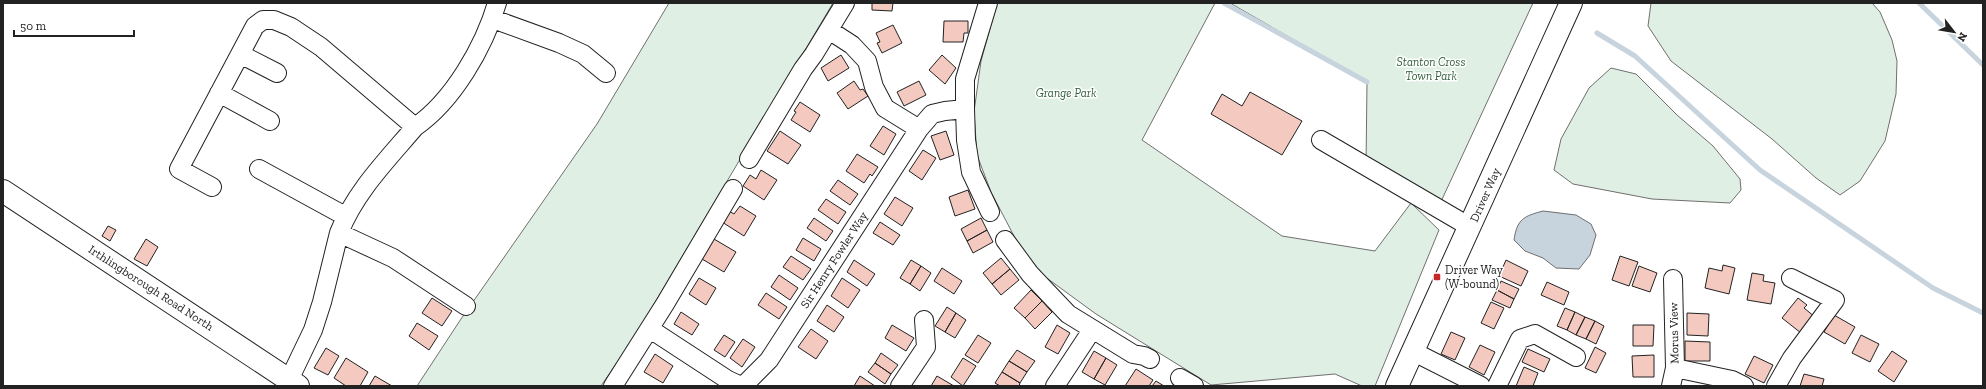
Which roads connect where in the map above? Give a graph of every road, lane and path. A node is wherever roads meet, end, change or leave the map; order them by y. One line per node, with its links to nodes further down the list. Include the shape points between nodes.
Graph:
1 (845, 3): 5 (street)
2 (988, 3): 10 (street, via 965,80)
3 (1571, 3): 22 (main road, Driver Way)
4 (495, 11): 8 (street, via 583,54); 12 (street, via 462,78 432,116)
5 (829, 30): 13 (street, via 852,45 868,61 874,87 884,108); 15 (street)
6 (240, 54): 7 (street); 9 (street); 12 (street, via 255,26 263,20 274,20 291,27 321,47)
7 (278, 73)
8 (606, 74)
9 (219, 93): 11 (street); 17 (street, via 179,170)
10 (965, 109): 13 (street, Sir Henry Fowler Way, via 932,114); 20 (street, via 971,172)
11 (270, 121)
12 (415, 127): 21 (street, via 363,190)
13 (919, 129): 36 (street, Sir Henry Fowler Way, via 769,360)
14 (1321, 140): 22 (street)
15 (749, 159)
16 (259, 169): 21 (street)
17 (212, 187)
18 (733, 189): 28 (street)
19 (3, 191): 34 (main road, Irthlingborough Road North)
20 (990, 212)
21 (342, 225): 26 (street); 34 (street, via 322,302)
22 (1470, 227): 30 (main road, Driver Way)
23 (1005, 240): 29 (street, via 1030,274 1068,314)
24 (1791, 278): 44 (street, via 1835,300 1792,358)
25 (1673, 279): 33 (street, Morus View)
26 (466, 306)
27 (924, 320): 37 (street, via 926,347)
28 (650, 329): 35 (street); 36 (street, via 728,380)
29 (1092, 330): 32 (street, via 1133,354); 38 (street)
30 (1414, 352): 39 (main road, Driver Way); 40 (street)
31 (1576, 357): 41 (street, via 1535,334 1520,339)
32 (1150, 359)
33 (1675, 368): 42 (street, Morus View); 43 (street, via 1732,380)
34 (294, 383)
35 (613, 386)
36 (742, 386)
37 (900, 386)
38 (1055, 386)
39 (1398, 386)
40 (1481, 386)
41 (1497, 386)
42 (1671, 386)
43 (1744, 386)
44 (1776, 386)

